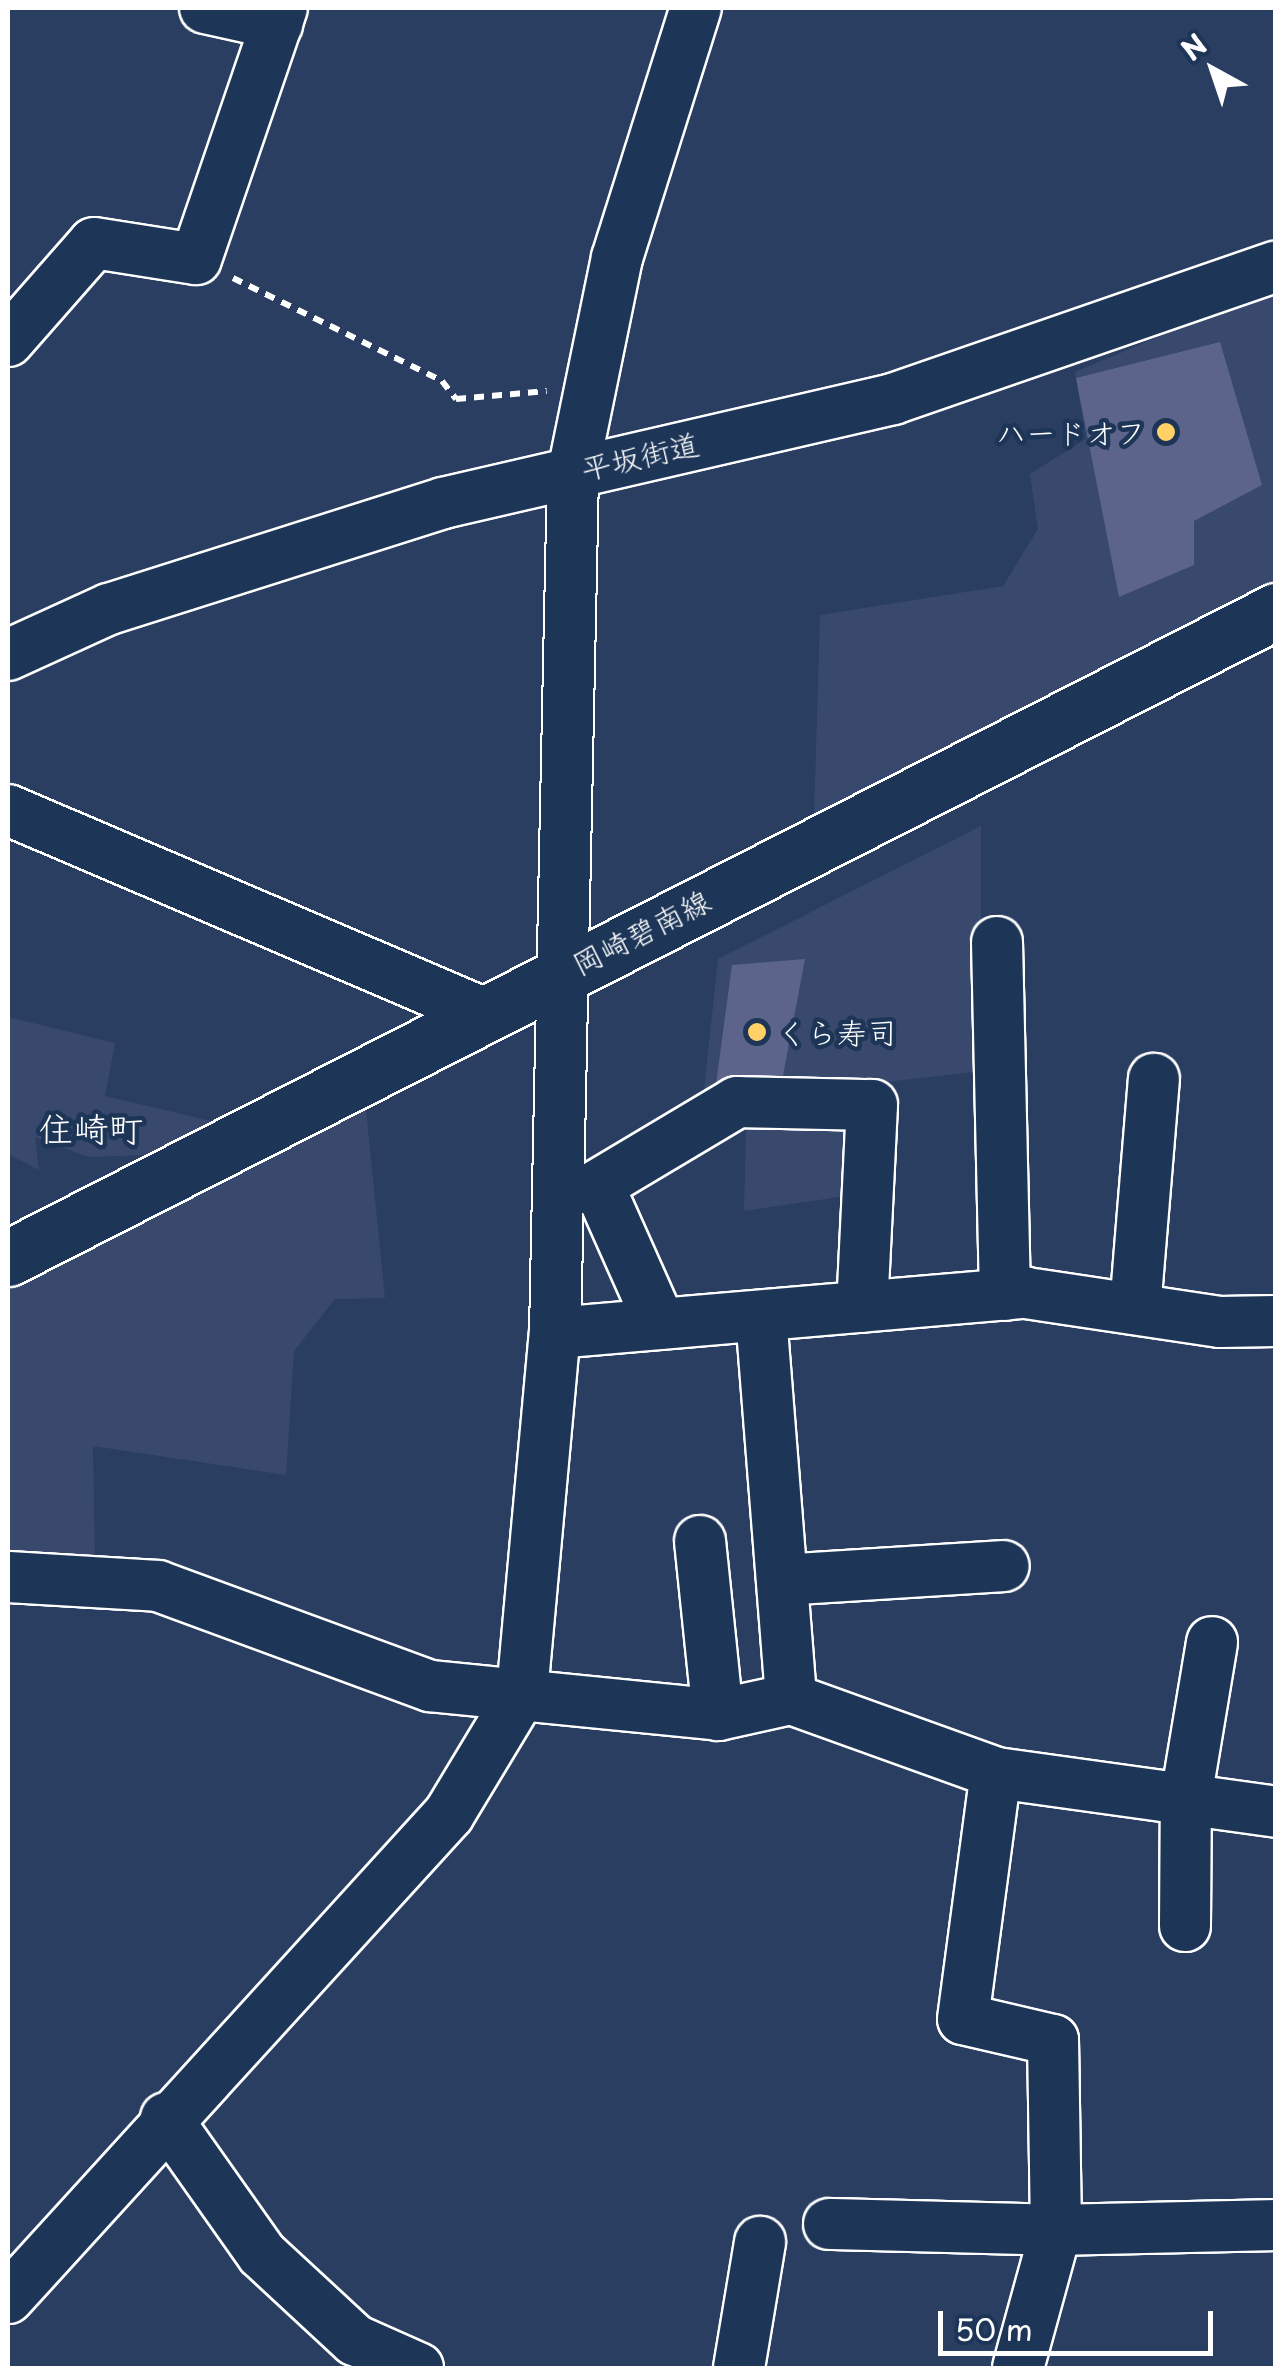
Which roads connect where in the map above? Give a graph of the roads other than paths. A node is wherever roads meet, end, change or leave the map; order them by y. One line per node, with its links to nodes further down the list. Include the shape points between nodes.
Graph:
1 (206, 8): 3 (street)
2 (696, 8): 6 (street, via 650,133 586,388)
3 (279, 16): 5 (street, via 196,260 94,242)
4 (1276, 266): 6 (street, 平坂街道, via 893,399)
5 (8, 342)
6 (573, 472): 8 (street, 平坂街道, via 109,609); 11 (street)
7 (1276, 611): 11 (main road, 岡崎碧南線)
8 (8, 655)
9 (8, 810): 12 (street)
10 (997, 942): 17 (street)
11 (556, 976): 12 (main road, 岡崎碧南線); 14 (street)
12 (481, 1012): 16 (main road, 岡崎碧南線)
13 (1154, 1079): 19 (street)
14 (556, 1159): 15 (street); 23 (street)
15 (598, 1185): 18 (street, via 737,1102 872,1105); 22 (street)
16 (8, 1258)
17 (1005, 1295): 18 (street); 19 (street)
18 (862, 1307): 20 (street)
19 (1135, 1310): 21 (street)
20 (761, 1316): 22 (street); 27 (street)
21 (1276, 1321)
22 (660, 1324): 23 (street)
23 (555, 1333): 29 (street)
24 (700, 1541): 31 (street)
25 (1004, 1566): 27 (street)
26 (8, 1577): 29 (street, via 158,1586 430,1686)
27 (782, 1580): 30 (street)
28 (1212, 1642): 33 (street)
29 (522, 1693): 31 (street); 36 (street, via 450,1814)
30 (791, 1698): 31 (street); 32 (street)
31 (718, 1715)
32 (996, 1773): 33 (street); 39 (street, via 963,2019 1053,2040)
33 (1186, 1798): 34 (street); 35 (street)
34 (1276, 1812)
35 (1185, 1926)
36 (166, 2118): 41 (street); 42 (street, via 262,2254 355,2340)
37 (830, 2224): 39 (street)
38 (1276, 2225): 39 (street)
39 (1056, 2230): 44 (street)
40 (760, 2242): 43 (street)
41 (8, 2298)
42 (418, 2368)
43 (739, 2368)
44 (1018, 2368)

